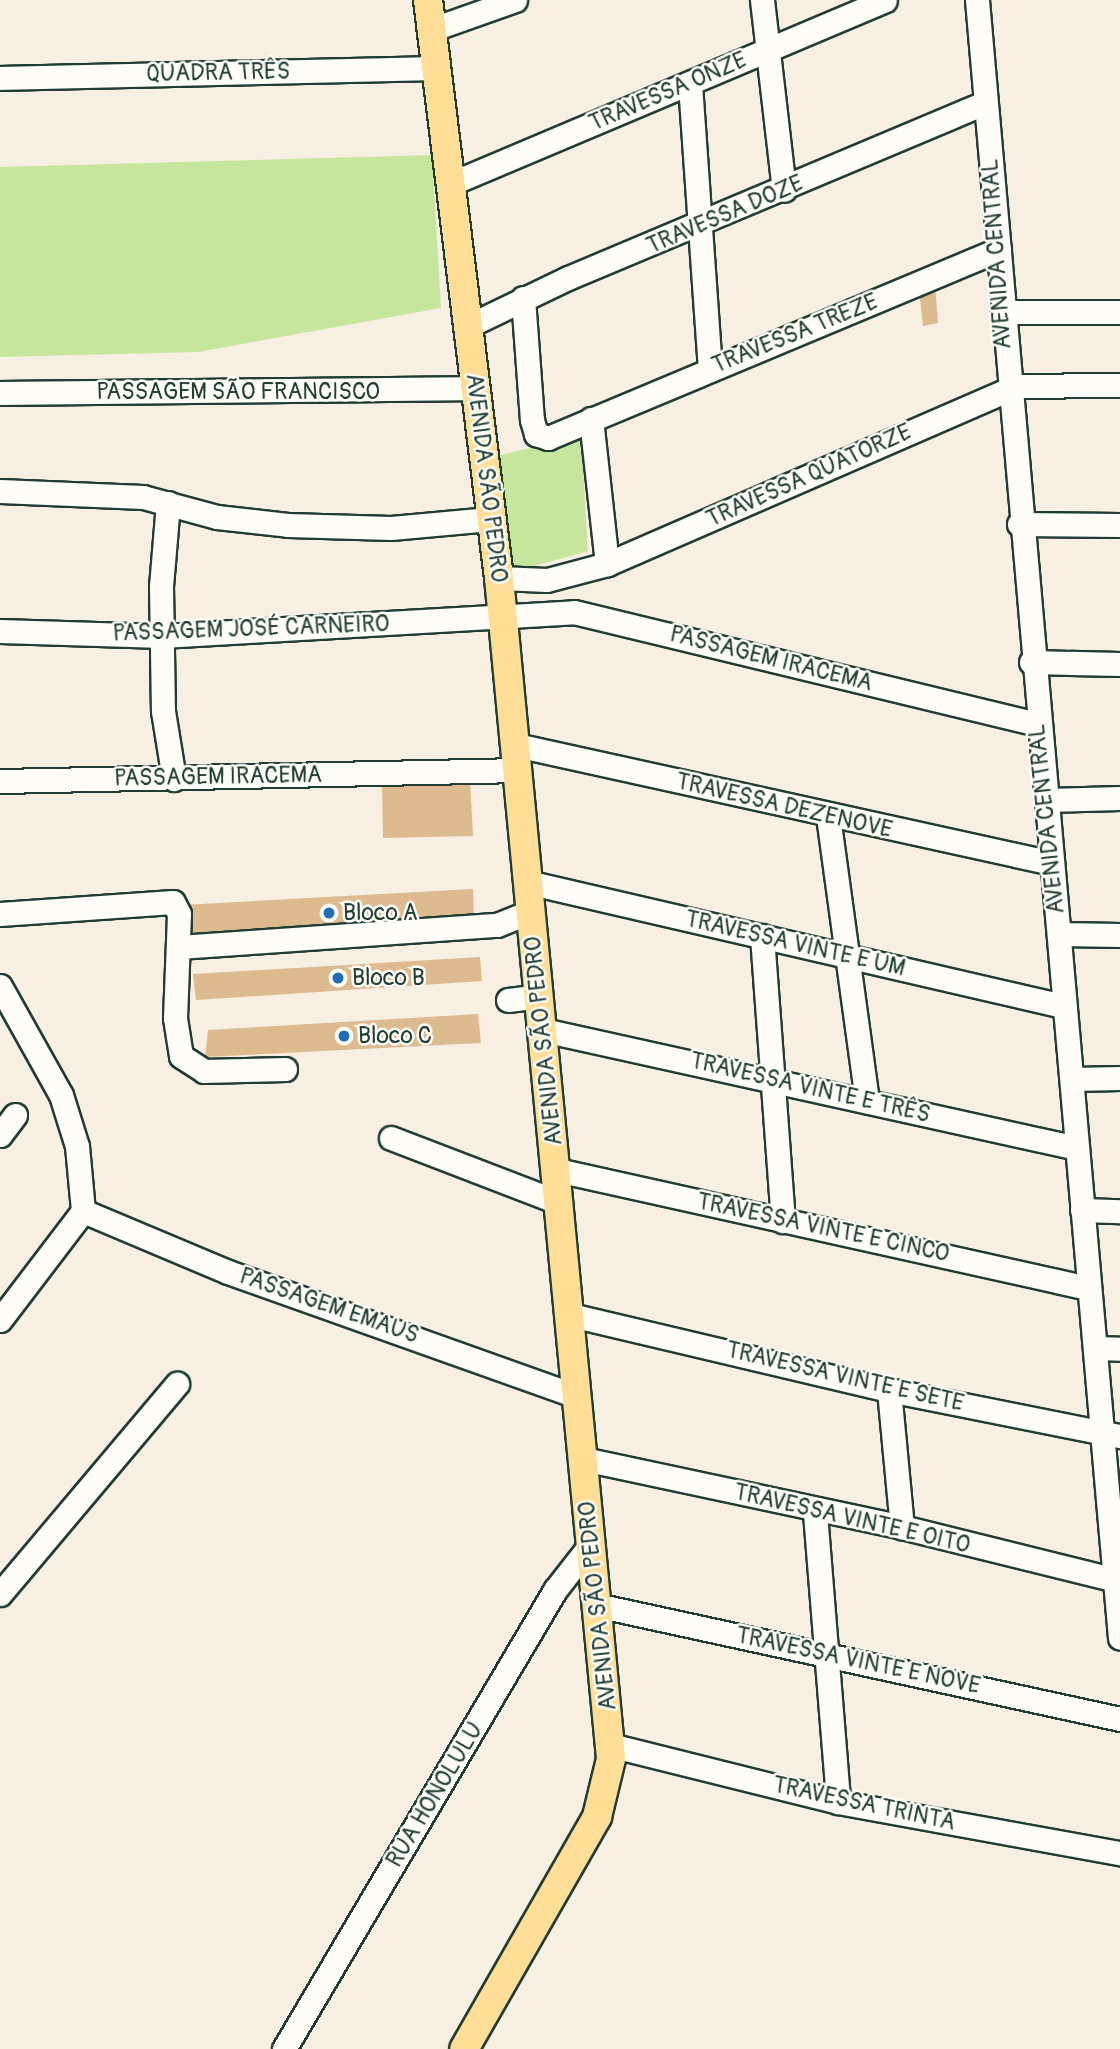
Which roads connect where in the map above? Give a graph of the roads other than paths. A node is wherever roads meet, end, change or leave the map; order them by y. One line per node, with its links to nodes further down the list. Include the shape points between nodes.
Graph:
1 (428, 0): 6 (main road, AVENIDA SÃO PEDRO)
2 (515, 0): 6 (street)
3 (762, 0): 7 (street)
4 (886, 0): 7 (street, TRAVESSA ONZE)
5 (977, 0): 11 (street, AVENIDA CENTRAL)
6 (433, 29): 8 (main road, AVENIDA SÃO PEDRO)
7 (766, 49): 10 (street, TRAVESSA ONZE); 13 (street)
8 (436, 68): 9 (street, QUADRA TRÊS); 12 (main road, AVENIDA SÃO PEDRO)
9 (0, 78)
10 (690, 83): 12 (street, TRAVESSA ONZE); 14 (street)
11 (984, 103): 13 (street, TRAVESSA DOZE); 15 (street, AVENIDA CENTRAL)
12 (450, 184): 19 (main road, AVENIDA SÃO PEDRO)
13 (784, 190): 14 (street, TRAVESSA DOZE)
14 (703, 226): 16 (street, TRAVESSA DOZE); 20 (street)
15 (999, 249): 17 (street, AVENIDA CENTRAL); 20 (street, TRAVESSA TREZE)
16 (523, 298): 19 (street, TRAVESSA DOZE); 25 (street, TRAVESSA TREZE, via 536,434 548,439)
17 (1002, 312): 18 (street); 23 (street, AVENIDA CENTRAL)
18 (1120, 312)
19 (466, 327): 22 (main road, AVENIDA SÃO PEDRO)
20 (710, 369): 25 (street, TRAVESSA TREZE)
21 (1120, 385): 23 (street, TRAVESSA QUATORZE, via 1029,383)
22 (475, 388): 24 (street, PASSAGEM SÃO FRANCISCO); 28 (main road, AVENIDA SÃO PEDRO)
23 (1007, 391): 29 (street, AVENIDA CENTRAL); 31 (street, TRAVESSA QUATORZE)
24 (0, 393)
25 (591, 419): 31 (street)
26 (0, 491): 27 (street, via 132,496)
27 (168, 503): 28 (street, via 217,517 314,526 391,527); 37 (street)
28 (490, 519): 33 (main road, AVENIDA SÃO PEDRO)
29 (1019, 524): 30 (street); 38 (street, AVENIDA CENTRAL)
30 (1120, 525)
31 (607, 564): 32 (street, TRAVESSA QUATORZE)
32 (571, 576): 33 (street, TRAVESSA QUATORZE); 34 (street)
33 (499, 578): 35 (main road, AVENIDA SÃO PEDRO)
34 (574, 612): 35 (street, PASSAGEM IRACEMA); 40 (street, PASSAGEM IRACEMA)
35 (502, 616): 37 (street, PASSAGEM JOSÉ CARNEIRO); 41 (main road, AVENIDA SÃO PEDRO)
36 (0, 631): 37 (street, PASSAGEM JOSÉ CARNEIRO)
37 (162, 636): 42 (street, via 163,711)
38 (1031, 662): 39 (street); 40 (street, AVENIDA CENTRAL)
39 (1120, 664)
40 (1038, 724): 45 (street, AVENIDA CENTRAL)
41 (518, 758): 42 (street, PASSAGEM IRACEMA); 46 (street, TRAVESSA DEZENOVE); 48 (main road, AVENIDA SÃO PEDRO)
42 (174, 779): 43 (street, PASSAGEM IRACEMA)
43 (0, 781)
44 (1120, 798): 45 (street)
45 (1047, 800): 47 (street, AVENIDA CENTRAL)
46 (828, 816): 47 (street, TRAVESSA DEZENOVE); 55 (street)
47 (1052, 863): 51 (street, AVENIDA CENTRAL)
48 (527, 882): 49 (main road, AVENIDA SÃO PEDRO); 53 (street, TRAVESSA VINTE E UM)
49 (531, 911): 54 (street, via 497,925); 57 (main road, AVENIDA SÃO PEDRO)
50 (0, 914): 54 (street, via 169,901 178,908)
51 (1059, 934): 52 (street); 59 (street, AVENIDA CENTRAL)
52 (1120, 935)
53 (762, 936): 55 (street, TRAVESSA VINTE E UM); 64 (street)
54 (179, 947): 61 (street, via 175,1018 181,1056 204,1071)
55 (847, 956): 59 (street, TRAVESSA VINTE E UM); 65 (street)
56 (0, 986): 73 (street, via 61,1095 77,1146)
57 (540, 996): 58 (street); 60 (main road, AVENIDA SÃO PEDRO)
58 (508, 1000)
59 (1063, 1006): 63 (street, AVENIDA CENTRAL)
60 (543, 1030): 64 (street, TRAVESSA VINTE E TRÊS); 70 (main road, AVENIDA SÃO PEDRO)
61 (285, 1069)
62 (1120, 1078): 63 (street)
63 (1072, 1079): 69 (street, AVENIDA CENTRAL)
64 (772, 1080): 65 (street, TRAVESSA VINTE E TRÊS); 75 (street)
65 (867, 1101): 69 (street, TRAVESSA VINTE E TRÊS)
66 (15, 1115): 67 (street)
67 (0, 1135)
68 (391, 1138): 71 (street)
69 (1077, 1148): 72 (street, AVENIDA CENTRAL)
70 (557, 1170): 71 (main road, AVENIDA SÃO PEDRO); 75 (street, TRAVESSA VINTE E CINCO)
71 (560, 1203): 77 (main road, AVENIDA SÃO PEDRO)
72 (1082, 1210): 74 (street); 76 (street, AVENIDA CENTRAL)
73 (83, 1211): 78 (street); 83 (street, PASSAGEM EMAUS, via 228,1272)
74 (1120, 1211)
75 (783, 1221): 76 (street, TRAVESSA VINTE E CINCO)
76 (1088, 1289): 79 (street, AVENIDA CENTRAL)
77 (571, 1315): 82 (street, TRAVESSA VINTE E SETE); 83 (main road, AVENIDA SÃO PEDRO)
78 (0, 1320)
79 (1096, 1349): 80 (street); 84 (street, AVENIDA CENTRAL)
80 (1120, 1349)
81 (177, 1384): 90 (street)
82 (889, 1390): 84 (street, TRAVESSA VINTE E SETE); 87 (street)
83 (577, 1396): 85 (main road, AVENIDA SÃO PEDRO)
84 (1111, 1434): 89 (street, AVENIDA CENTRAL)
85 (583, 1459): 86 (street, TRAVESSA VINTE E OITO); 88 (main road, AVENIDA SÃO PEDRO)
86 (815, 1513): 87 (street, TRAVESSA VINTE E OITO); 93 (street)
87 (902, 1527): 89 (street, TRAVESSA VINTE E OITO)
88 (591, 1545): 91 (main road, AVENIDA SÃO PEDRO); 98 (street, RUA HONOLULU, via 550,1598)
89 (1118, 1581): 92 (street, AVENIDA CENTRAL)
90 (0, 1594)
91 (596, 1605): 93 (street, TRAVESSA VINTE E NOVE); 95 (main road, AVENIDA SÃO PEDRO)
92 (1120, 1638)
93 (823, 1658): 94 (street, TRAVESSA VINTE E NOVE); 96 (street)
94 (1120, 1719)
95 (610, 1745): 96 (street, TRAVESSA TRINTA); 99 (main road, AVENIDA SÃO PEDRO, via 609,1779 597,1817)
96 (838, 1802): 97 (street, TRAVESSA TRINTA)
97 (1120, 1853)
98 (284, 2049)
99 (464, 2049)

